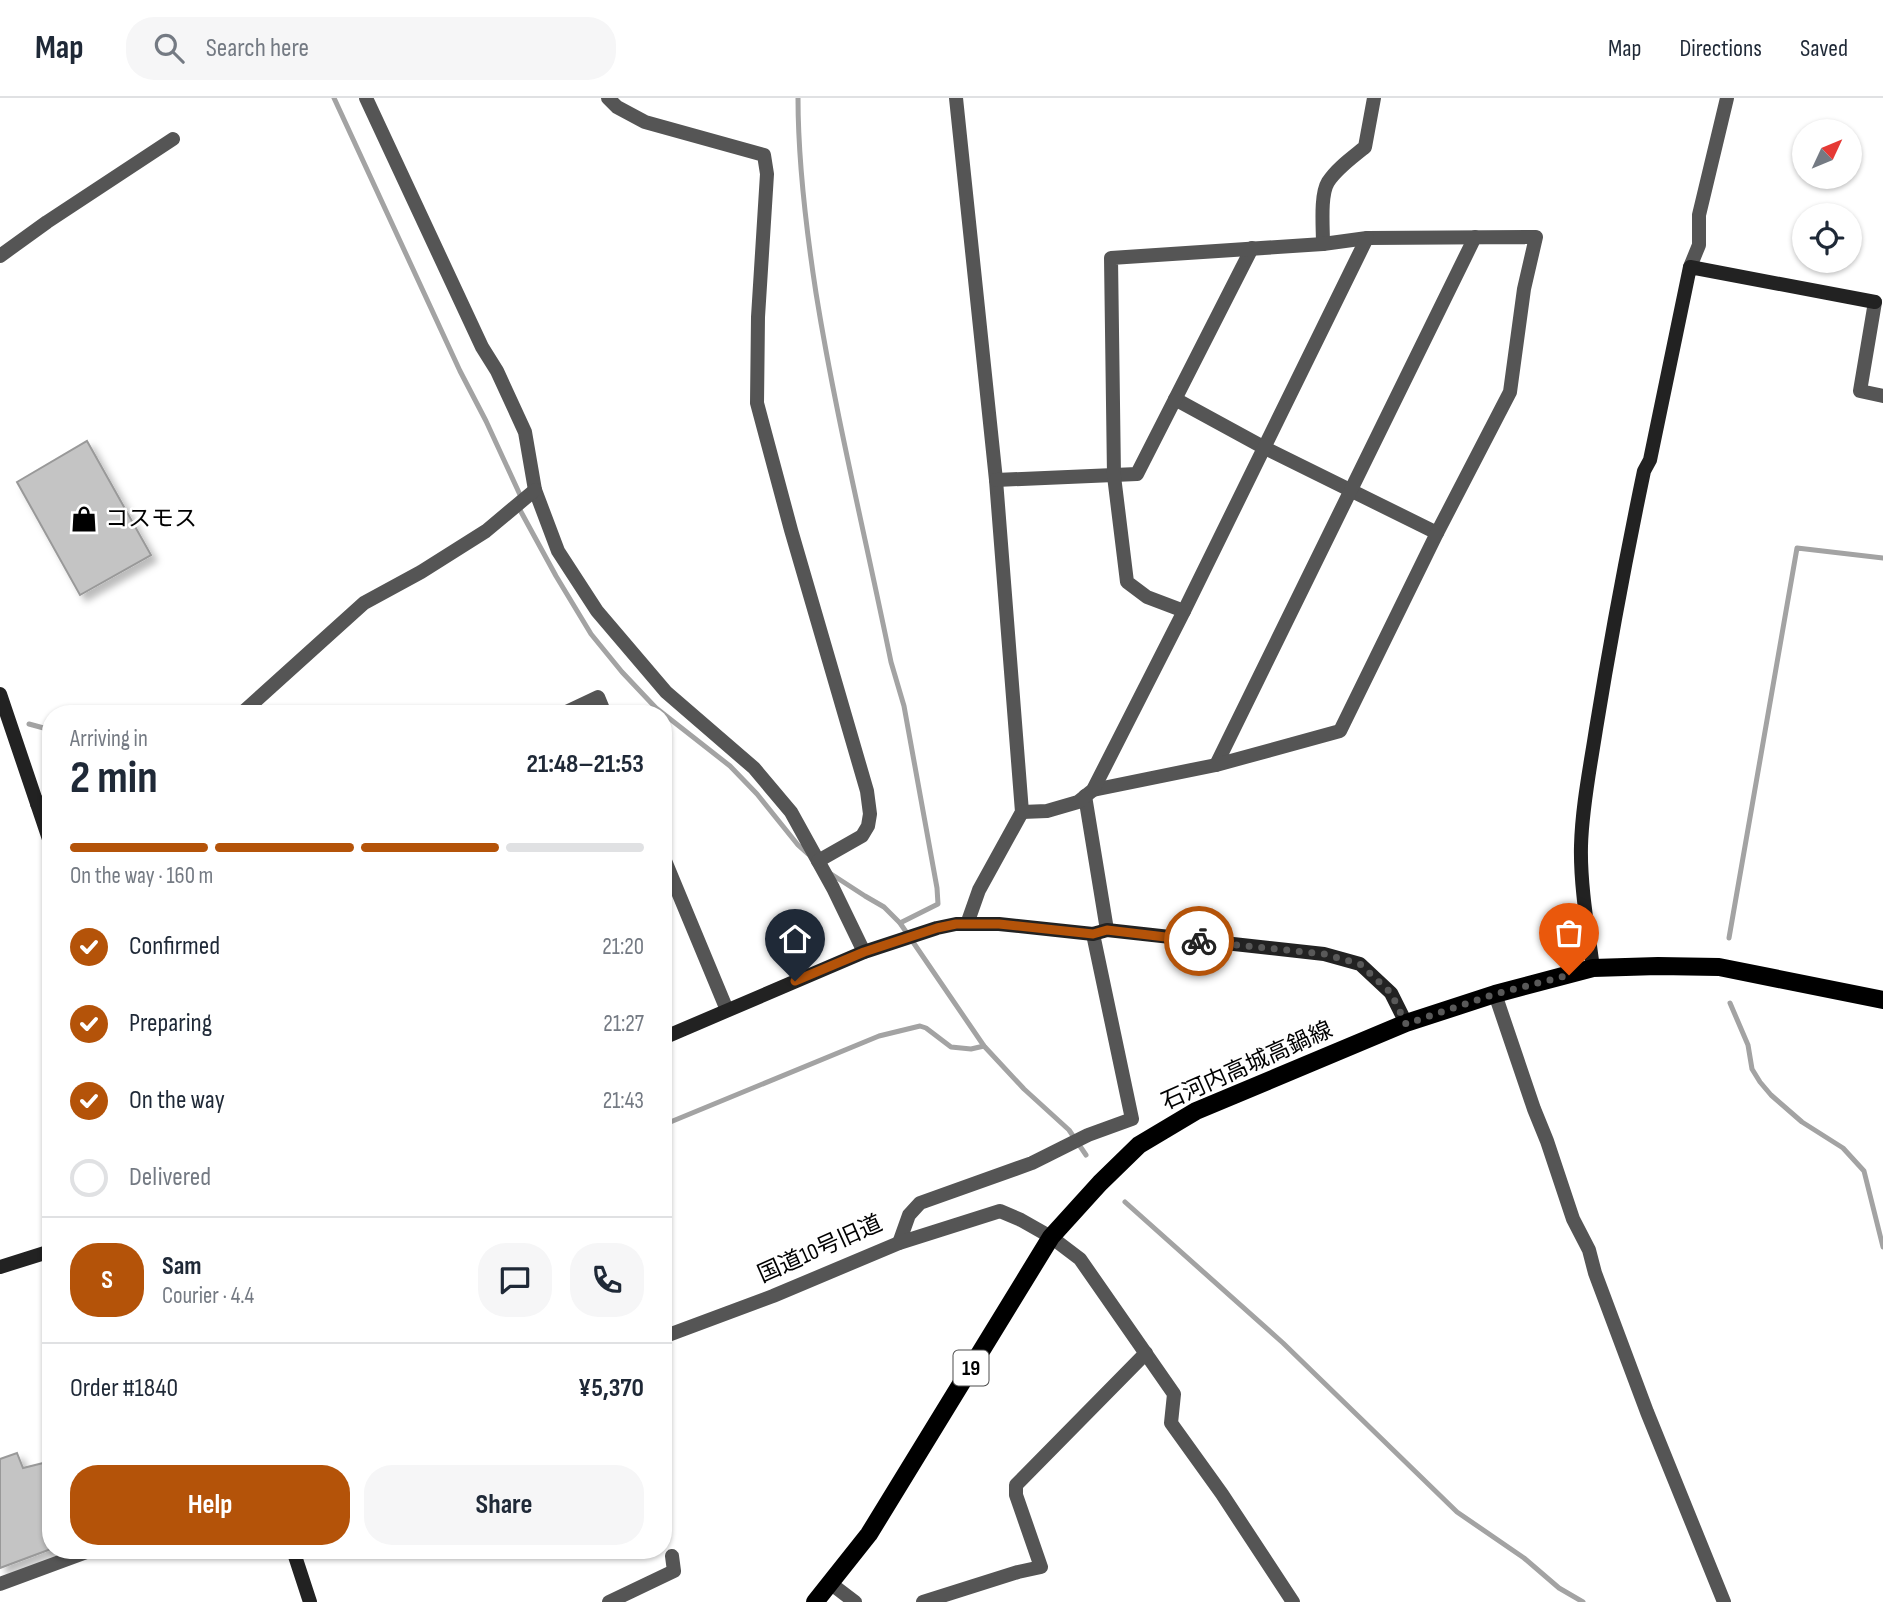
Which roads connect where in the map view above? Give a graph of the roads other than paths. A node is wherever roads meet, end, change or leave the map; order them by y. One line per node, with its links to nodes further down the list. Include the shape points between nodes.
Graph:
1 (366, 98): 18 (street, via 525,432)
2 (608, 98): 30 (street, via 645,122 764,155 767,174 757,403 870,814 862,836)
3 (956, 98): 17 (street)
4 (1374, 98): 9 (street, via 1365,147 1327,183)
5 (1727, 98): 12 (street, via 1699,215 1699,245)
6 (173, 139): 11 (street)
7 (1475, 237): 8 (street); 19 (street); 20 (street, via 1536,237 1510,392)
8 (1367, 238): 9 (street); 15 (street)
9 (1322, 244): 10 (street)
10 (1252, 248): 14 (street); 16 (street, via 1111,258)
11 (0, 256)
12 (1690, 267): 13 (street, via 1875,302 1860,391); 35 (street, via 1622,578 1586,795 1581,847)
13 (1883, 396)
14 (1175, 399): 15 (street); 16 (street, via 1137,474)
15 (1263, 447): 19 (street); 21 (street)
16 (1114, 476): 17 (street); 21 (street, via 1127,582 1147,597)
17 (996, 480): 29 (street)
18 (535, 490): 23 (street, via 486,531 364,603); 30 (street, via 558,551 597,611 666,692 754,768 790,812)
19 (1351, 491): 20 (street); 26 (street)
20 (1437, 533): 26 (street, via 1340,731)
21 (1184, 611): 27 (street)
22 (0, 694): 28 (street)
23 (251, 705)
24 (581, 705): 25 (street, via 598,697)
25 (601, 705)
26 (1216, 765): 27 (street)
27 (1089, 793): 29 (street, via 1078,802 1047,811); 33 (street)
28 (42, 797)
29 (1023, 812): 32 (street, via 979,890)
30 (818, 861): 34 (street)
31 (672, 878): 38 (street)
32 (967, 924): 33 (street); 34 (street, via 937,928)
33 (1100, 932): 39 (street, via 1343,958 1360,964 1391,993); 42 (street, 国道10号旧道, via 1132,1119 1032,1163 920,1203 909,1215)
34 (864, 952): 38 (street)
35 (1593, 968): 36 (main road, 石河内高城高鍋線 / 19); 37 (main road, 石河内高城高鍋線 / 19, via 1719,967)
36 (1495, 994): 39 (main road, 石河内高城高鍋線 / 19); 58 (street, via 1573,1219 1589,1250 1647,1412)
37 (1883, 1000)
38 (727, 1010): 40 (street)
39 (1406, 1024): 41 (main road, 石河内高城高鍋線 / 19, via 1196,1111 1139,1145)
40 (672, 1034)
41 (1051, 1237): 42 (street, via 1000,1211); 46 (street, via 1080,1259); 50 (main road, 石河内高城高鍋線 / 19, via 869,1534)
42 (899, 1243): 45 (street, 国道10号旧道)
43 (42, 1254): 44 (street)
44 (0, 1267)
45 (672, 1334)
46 (1146, 1353): 56 (street, via 1016,1485 1041,1567); 57 (street, via 1174,1394 1171,1423)
47 (672, 1556): 53 (street, via 674,1571)
48 (68, 1559): 51 (street)
49 (296, 1559): 52 (street)
50 (830, 1583): 54 (main road, 石河内高城高鍋線 / 19); 55 (street)
51 (0, 1584)
52 (310, 1602)
53 (609, 1602)
54 (815, 1602)
55 (855, 1602)
56 (923, 1602)
57 (1293, 1602)
58 (1724, 1602)

